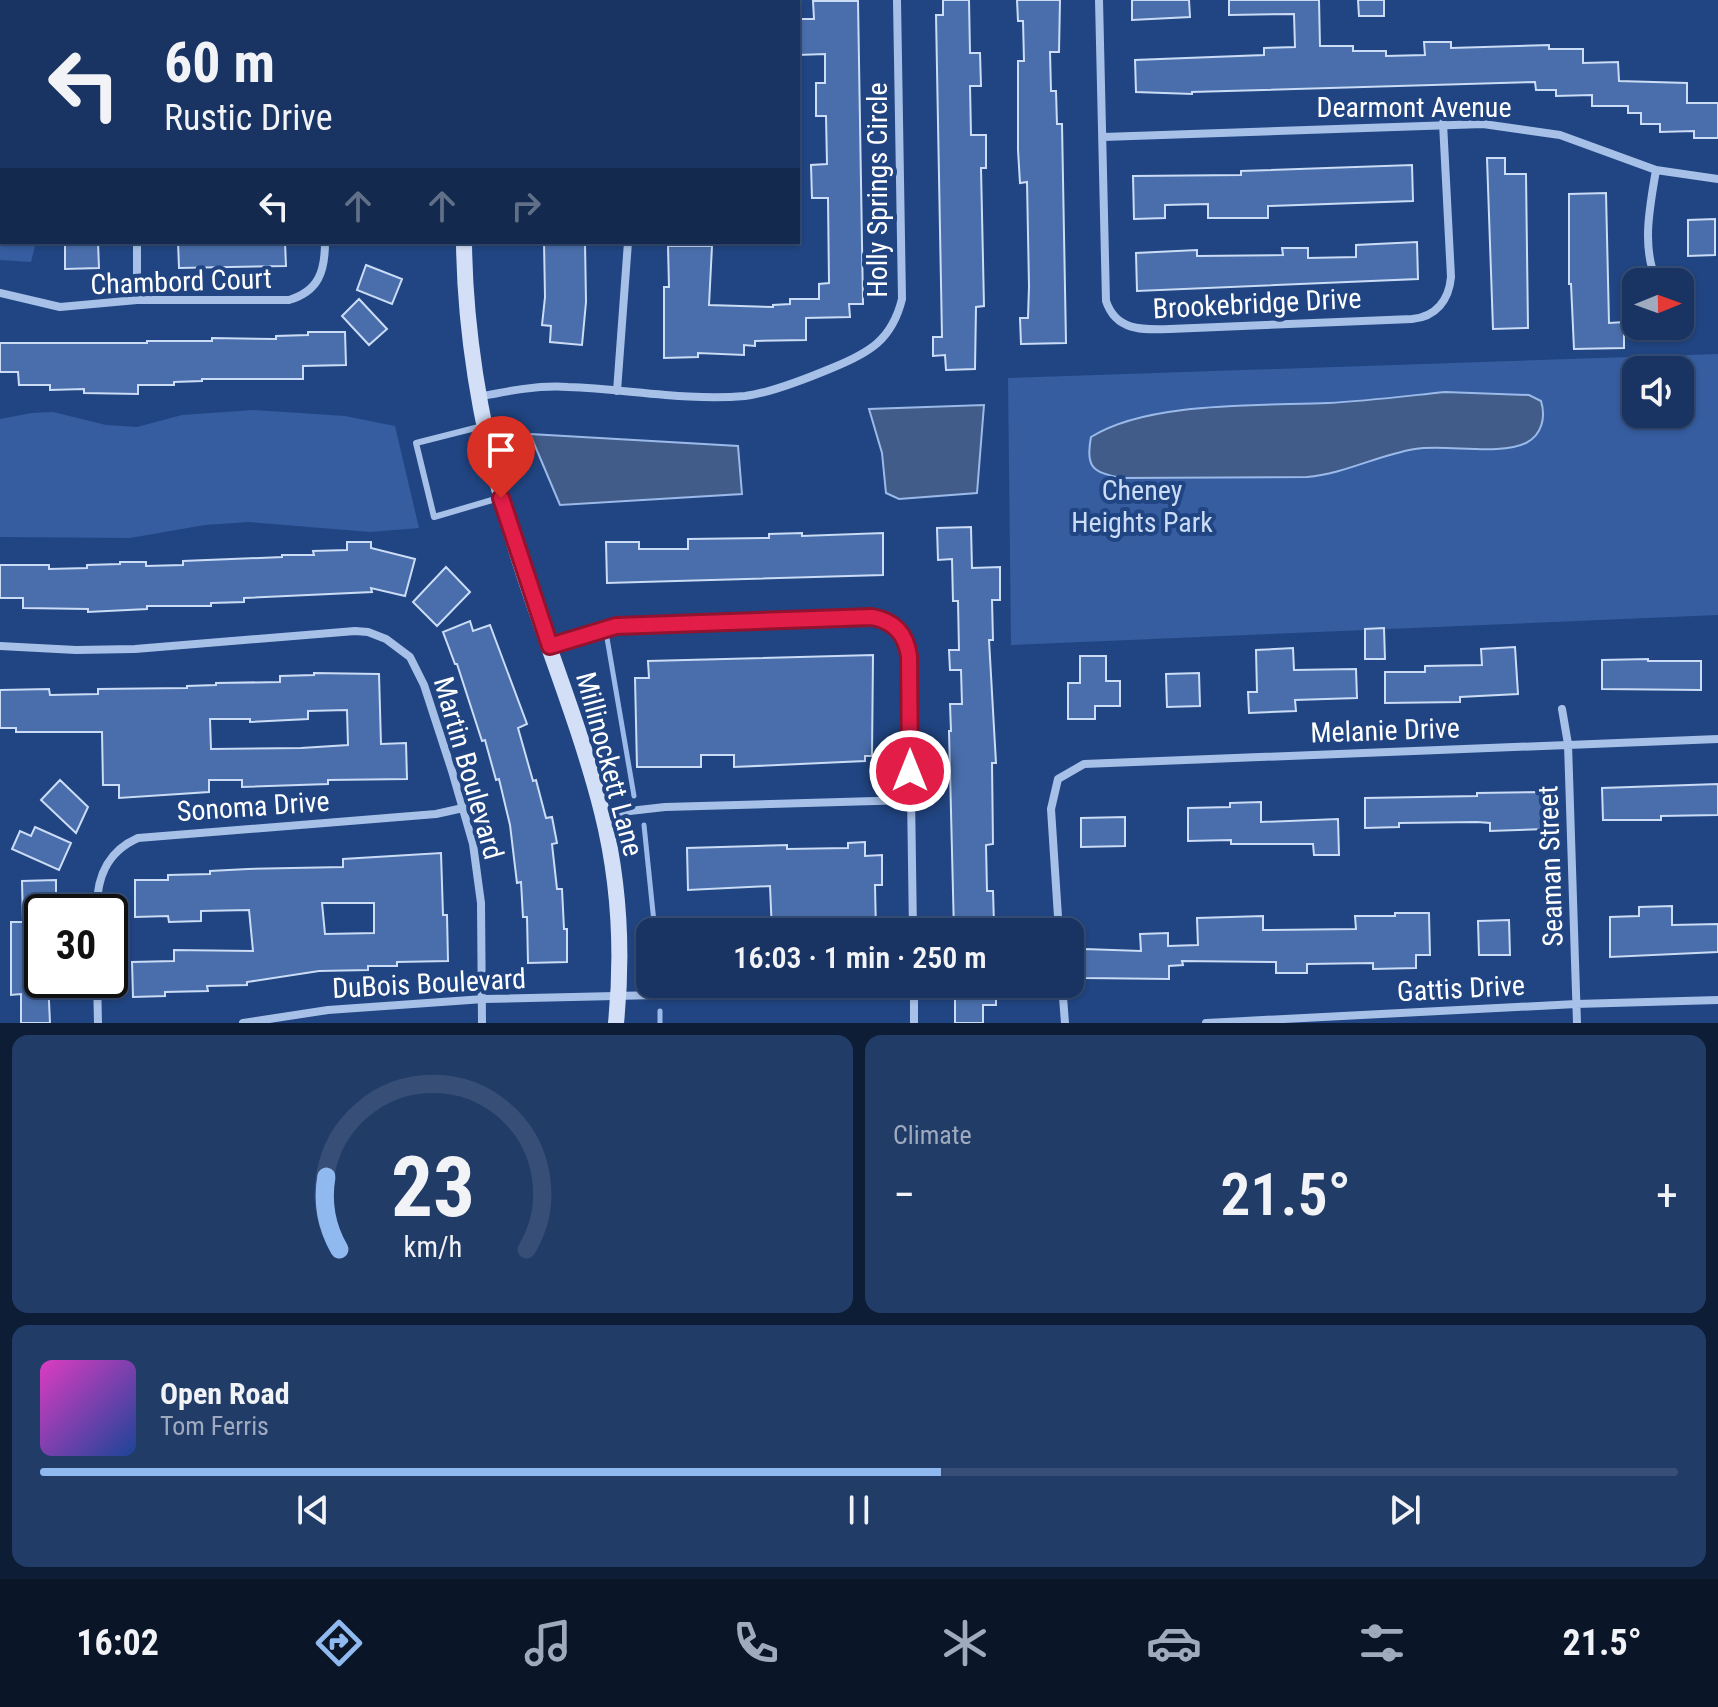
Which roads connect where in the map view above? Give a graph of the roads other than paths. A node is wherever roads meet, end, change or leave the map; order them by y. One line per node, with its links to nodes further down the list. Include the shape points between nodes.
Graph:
1 (897, 0): 14 (street, Holly Springs Circle, via 903,281 899,310 884,336 862,356 748,395 701,398)
2 (1099, 0): 4 (street, Brookebridge Drive)
3 (1443, 123): 4 (street, Dearmont Avenue); 4 (street, Brookebridge Drive, via 1451,277 1447,296 1430,314 1170,329 1131,328 1114,317 1106,301); 5 (street, Dearmont Avenue, via 1560,135)
4 (1103, 137)
5 (1656, 170): 6 (street, Dearmont Avenue); 11 (street, via 1648,217)
6 (1718, 179)
7 (137, 244): 13 (street)
8 (325, 244): 13 (street, Chambord Court, via 319,279 306,293 289,300)
9 (464, 244): 15 (street, Millinockett Lane)
10 (628, 244): 14 (street)
11 (1653, 268)
12 (0, 293): 13 (street, Chambord Court, via 60,307)
13 (137, 300)
14 (617, 391): 15 (street, Holly Springs Circle, via 528,387)
15 (477, 398): 16 (street, Millinockett Lane)
16 (483, 426): 17 (street, Millinockett Lane); 17 (lane, via 416,443 430,502 434,517)
17 (501, 498): 19 (street, Millinockett Lane)
18 (0, 646): 24 (street, Martin Boulevard, via 135,649 321,633 376,634 403,650 417,668)
19 (550, 646): 23 (street, via 616,626 872,617 891,623 908,646); 25 (street, Millinockett Lane)
20 (1562, 709): 22 (street, Seaman Street)
21 (1718, 739): 22 (street, Melanie Drive)
22 (1568, 744): 28 (street, Melanie Drive, via 1084,764 1058,779 1051,809); 36 (street, Seaman Street)
23 (910, 800): 25 (street, via 665,807); 27 (street)
24 (463, 808): 26 (street, Sonoma Drive, via 138,838 107,861); 34 (street, Martin Boulevard, via 481,903)
25 (602, 814): 30 (street, Millinockett Lane, via 619,935)
26 (96, 894)
27 (913, 918)
28 (1058, 918)
29 (636, 996): 30 (street, DuBois Boulevard)
30 (619, 997): 34 (street, DuBois Boulevard); 40 (street, Millinockett Lane)
31 (97, 998): 37 (street)
32 (914, 998): 41 (street)
33 (1063, 998): 42 (street)
34 (484, 999): 38 (street, DuBois Boulevard); 39 (street, Martin Boulevard)
35 (1718, 1000): 36 (street, Gattis Drive)
36 (1576, 1004): 43 (street, Gattis Drive); 44 (street, Seaman Street)
37 (98, 1023)
38 (243, 1023)
39 (482, 1023)
40 (616, 1023)
41 (914, 1023)
42 (1065, 1023)
43 (1206, 1023)
44 (1577, 1023)

